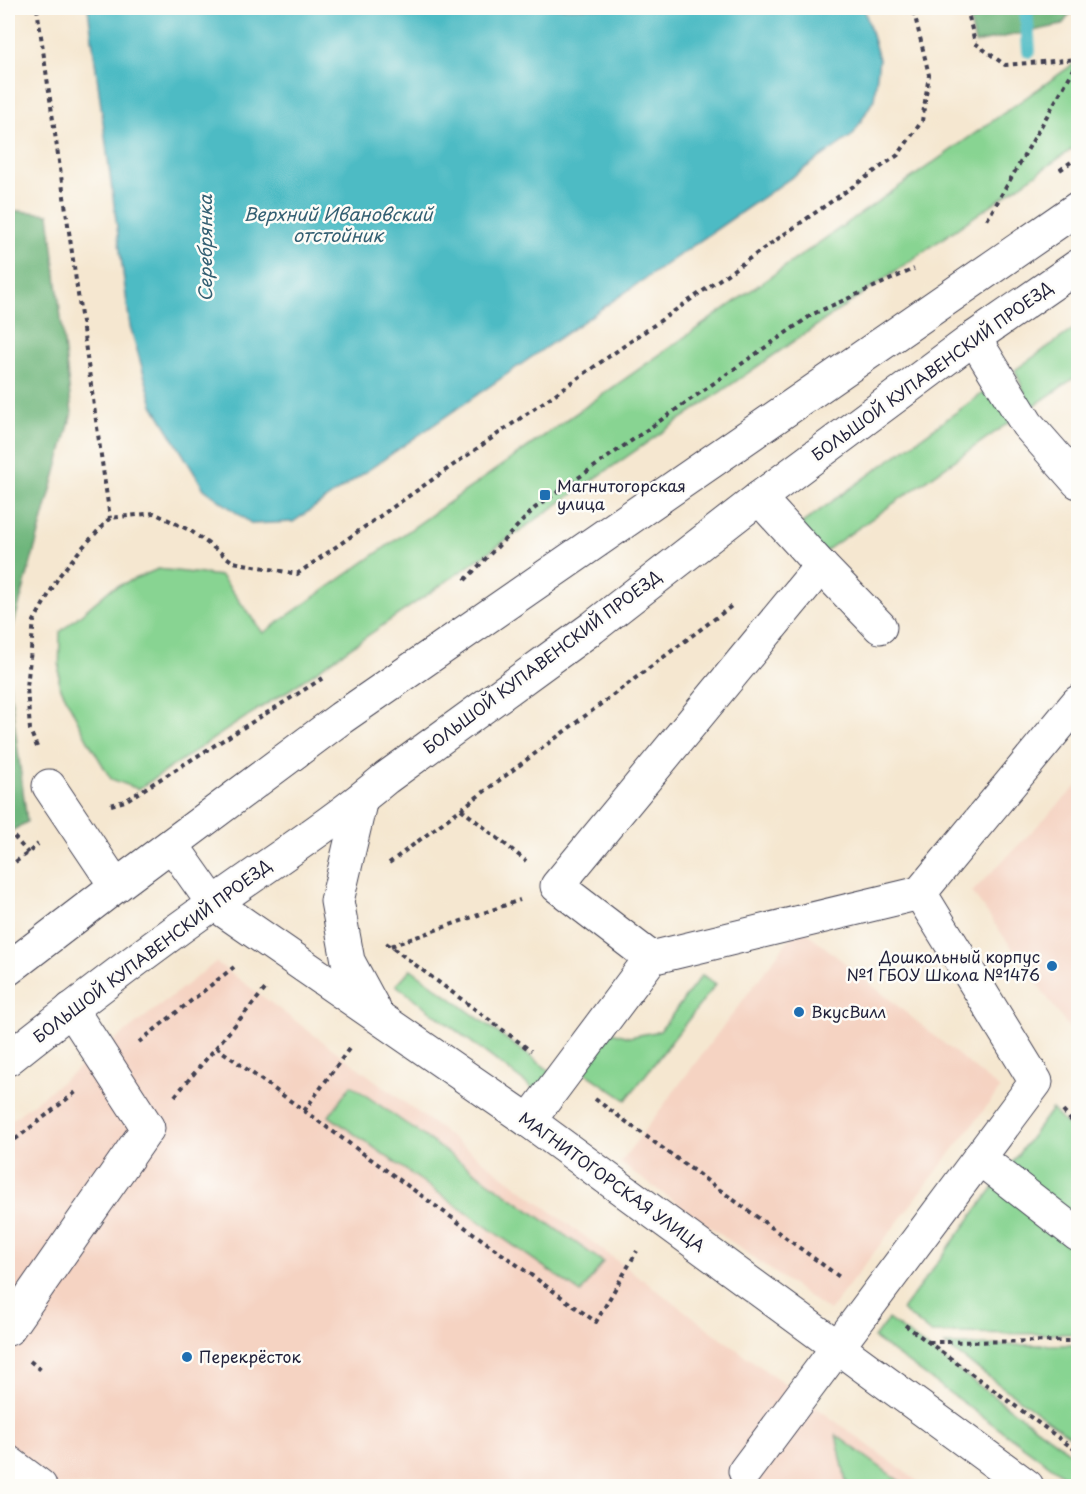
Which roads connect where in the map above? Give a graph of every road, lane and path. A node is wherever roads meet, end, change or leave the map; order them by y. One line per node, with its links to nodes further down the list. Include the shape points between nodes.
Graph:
1 (37, 8): 14 (path)
2 (913, 8): 14 (path, via 929,75 922,121 898,155 297,574 233,562 191,531 154,513)
3 (967, 8): 4 (path, via 975,43 1005,65)
4 (1078, 61): 8 (path, via 985,223)
5 (1078, 157): 6 (path)
6 (1060, 170)
7 (1078, 208): 25 (main road, via 351,711)
8 (995, 216)
9 (1078, 266): 11 (main road, БОЛЬШОЙ КУПАВЕНСКИЙ ПРОЕЗД)
10 (918, 267): 16 (path, via 813,314 535,508)
11 (974, 338): 12 (main road, via 1027,423); 13 (main road, БОЛЬШОЙ КУПАВЕНСКИЙ ПРОЕЗД)
12 (1078, 482)
13 (759, 498): 15 (main road); 21 (main road, БОЛЬШОЙ КУПАВЕНСКИЙ ПРОЕЗД)
14 (110, 518): 20 (path, via 59,576 34,621 27,687 30,730)
15 (821, 567): 17 (main road); 29 (main road)
16 (460, 584)
17 (880, 627)
18 (330, 673): 23 (path, via 125,801)
19 (1078, 702): 30 (main road)
20 (49, 786): 23 (main road)
21 (361, 799): 31 (main road, БОЛЬШОЙ КУПАВЕНСКИЙ ПРОЕЗД); 37 (main road, МАГНИТОГОРСКАЯ УЛИЦА, via 337,901 348,961)
22 (461, 809): 29 (path)
23 (69, 815): 26 (path); 28 (main road)
24 (8, 830): 26 (path)
25 (172, 844): 28 (main road); 31 (main road)
26 (28, 853): 27 (path)
27 (8, 867)
28 (116, 886): 34 (main road)
29 (557, 886): 32 (path); 33 (main road)
30 (920, 892): 33 (main road); 44 (main road, via 1036,1082)
31 (213, 903): 36 (main road, БОЛЬШОЙ КУПАВЕНСКИЙ ПРОЕЗД); 37 (main road)
32 (391, 946)
33 (651, 958): 42 (main road)
34 (8, 969)
35 (271, 982): 39 (path)
36 (71, 1009): 40 (main road, БОЛЬШОЙ КУПАВЕНСКИЙ ПРОЕЗД); 43 (main road)
37 (377, 1016): 42 (main road, МАГНИТОГОРСКАЯ УЛИЦА)
38 (354, 1043): 41 (path)
39 (216, 1047): 41 (path); 43 (path)
40 (8, 1059)
41 (304, 1111): 46 (path, via 597,1322)
42 (529, 1121): 50 (main road, МАГНИТОГОРСКАЯ УЛИЦА)
43 (148, 1128): 47 (main road)
44 (979, 1158): 45 (main road); 50 (main road)
45 (1078, 1234)
46 (637, 1250)
47 (8, 1329)
48 (1078, 1341): 49 (path)
49 (928, 1342)
50 (838, 1347): 52 (main road); 54 (main road, МАГНИТОГОРСКАЯ УЛИЦА)
51 (8, 1462): 53 (main road)
52 (745, 1471)
53 (40, 1486)
54 (1027, 1486)

